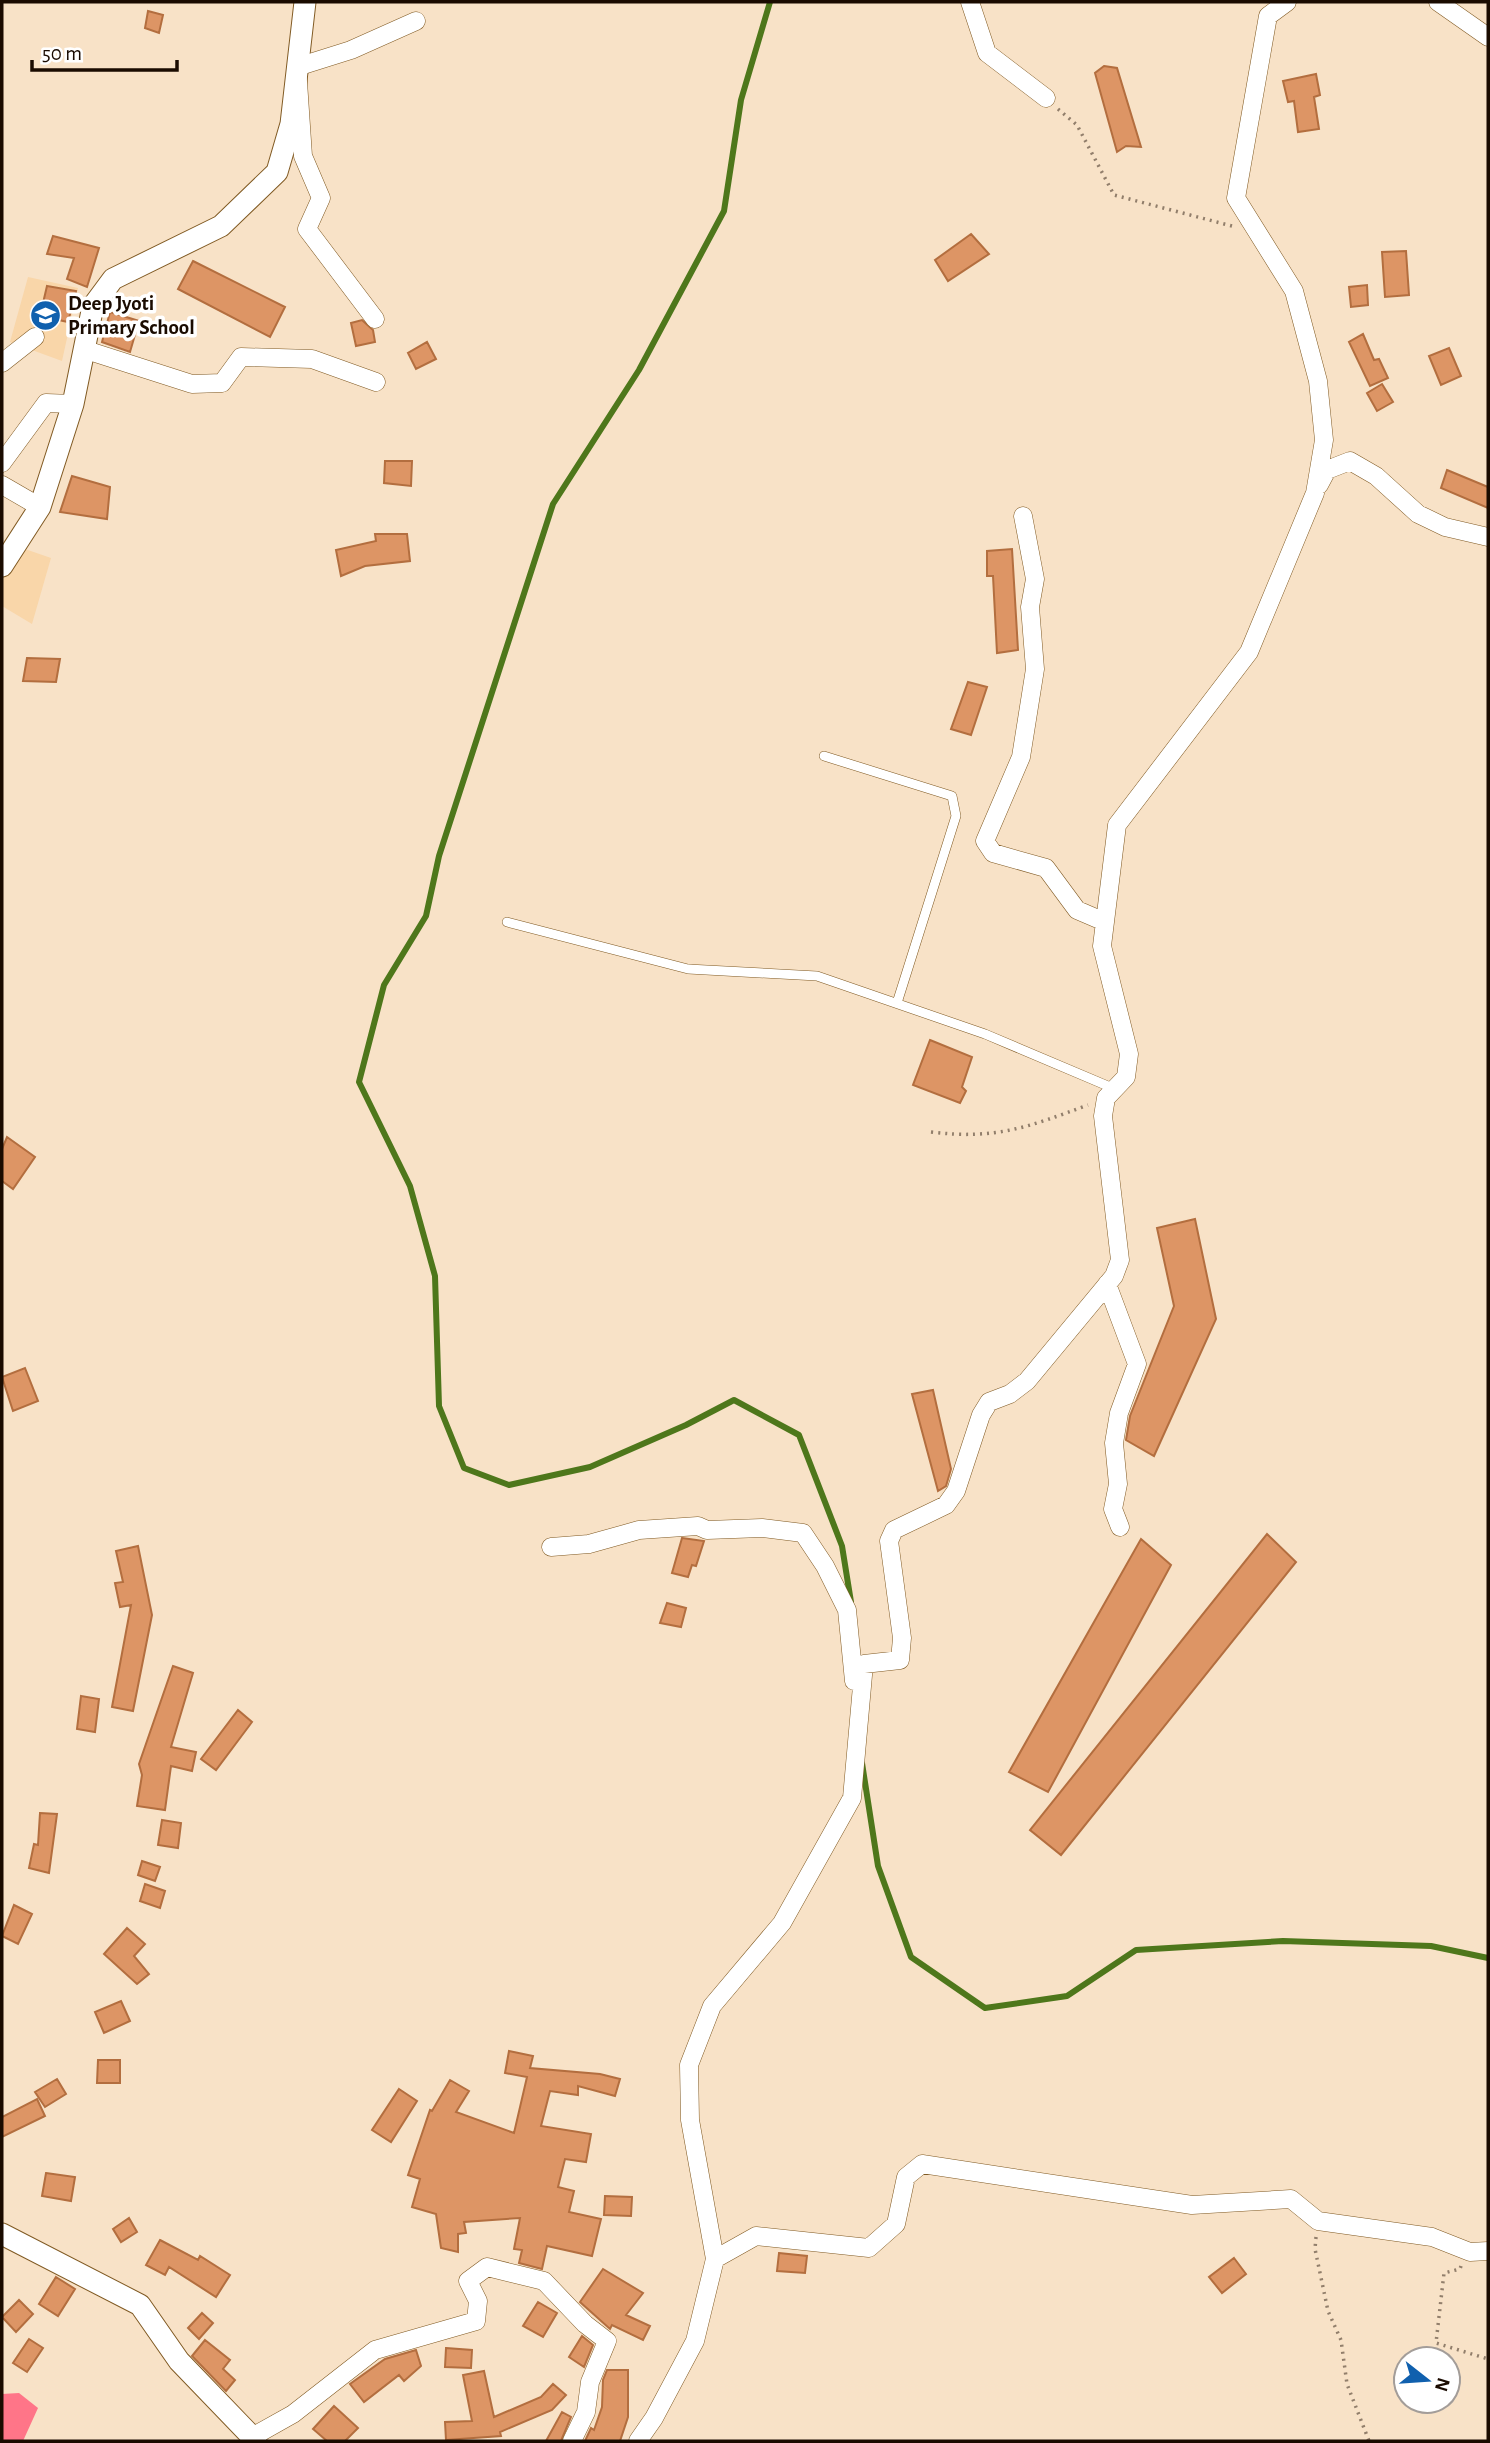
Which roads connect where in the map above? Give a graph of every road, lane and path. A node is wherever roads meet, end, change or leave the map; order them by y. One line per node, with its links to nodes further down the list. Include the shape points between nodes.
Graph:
1 (305, 2): 7 (street)
2 (970, 2): 8 (street, via 987,52)
3 (1287, 2): 9 (street, via 1268,16 1236,198)
4 (1437, 2): 6 (street)
5 (416, 21): 7 (street)
6 (1488, 37)
7 (297, 68): 10 (street, via 303,156 321,198 307,229); 12 (street, via 291,124 277,172 221,226 113,279 93,306)
8 (1046, 98): 9 (path, via 1077,125 1114,195)
9 (1259, 235): 18 (street, via 1294,291 1318,381 1324,440)
10 (374, 319)
11 (35, 337): 13 (street)
12 (86, 350): 14 (street, via 192,384 222,383 241,357 312,359); 15 (street)
13 (2, 363)
14 (376, 383)
15 (73, 404): 16 (street, via 46,403); 19 (street)
16 (2, 463)
17 (2, 485): 19 (street)
18 (1315, 493): 21 (street, via 1327,470 1350,461 1376,476 1418,514 1445,527); 25 (street, via 1249,652 1117,825)
19 (40, 508): 22 (street)
20 (1023, 516): 25 (street, via 1035,579 1030,607 1035,669 1021,757 985,841 993,853 1046,867 1077,910)
21 (1488, 537)
22 (2, 566)
23 (824, 756): 26 (lane, via 952,796 956,816)
24 (508, 922): 26 (lane, via 688,969 817,976)
25 (1105, 922): 27 (street, via 1102,946 1129,1054 1126,1077)
26 (897, 1003): 27 (lane, via 985,1034)
27 (1111, 1093): 28 (path, via 1011,1132 966,1136); 29 (street, via 1104,1116 1120,1260)
28 (931, 1132)
29 (1107, 1284): 30 (street, via 1137,1364 1119,1413 1114,1443 1118,1484 1113,1509); 32 (street, via 1027,1381 989,1402 956,1491 946,1505 894,1530 888,1541 900,1660 864,1664)
30 (1120, 1527)
31 (551, 1546): 32 (street, via 589,1544 639,1530 698,1526 803,1533 847,1610)
32 (857, 1744): 37 (street, via 852,1798 782,1923 712,2006 689,2065 690,2120)
33 (1318, 2221): 35 (street, via 1432,2237); 37 (street, via 1291,2199 1192,2205 922,2164 906,2177 896,2224 869,2248 756,2235); 42 (path, via 1315,2249 1322,2287 1341,2340 1347,2384)
34 (2, 2234): 39 (street, via 140,2305 179,2361)
35 (1465, 2250): 36 (street); 38 (path, via 1460,2269 1444,2273 1437,2343)
36 (1488, 2251)
37 (715, 2259): 41 (street, via 695,2341)
38 (1488, 2359)
39 (254, 2439): 40 (street, via 375,2350 476,2321 478,2301 468,2281 487,2267 544,2281 607,2341 590,2382 586,2412)
40 (572, 2441)
41 (638, 2441)
42 (1369, 2441)

